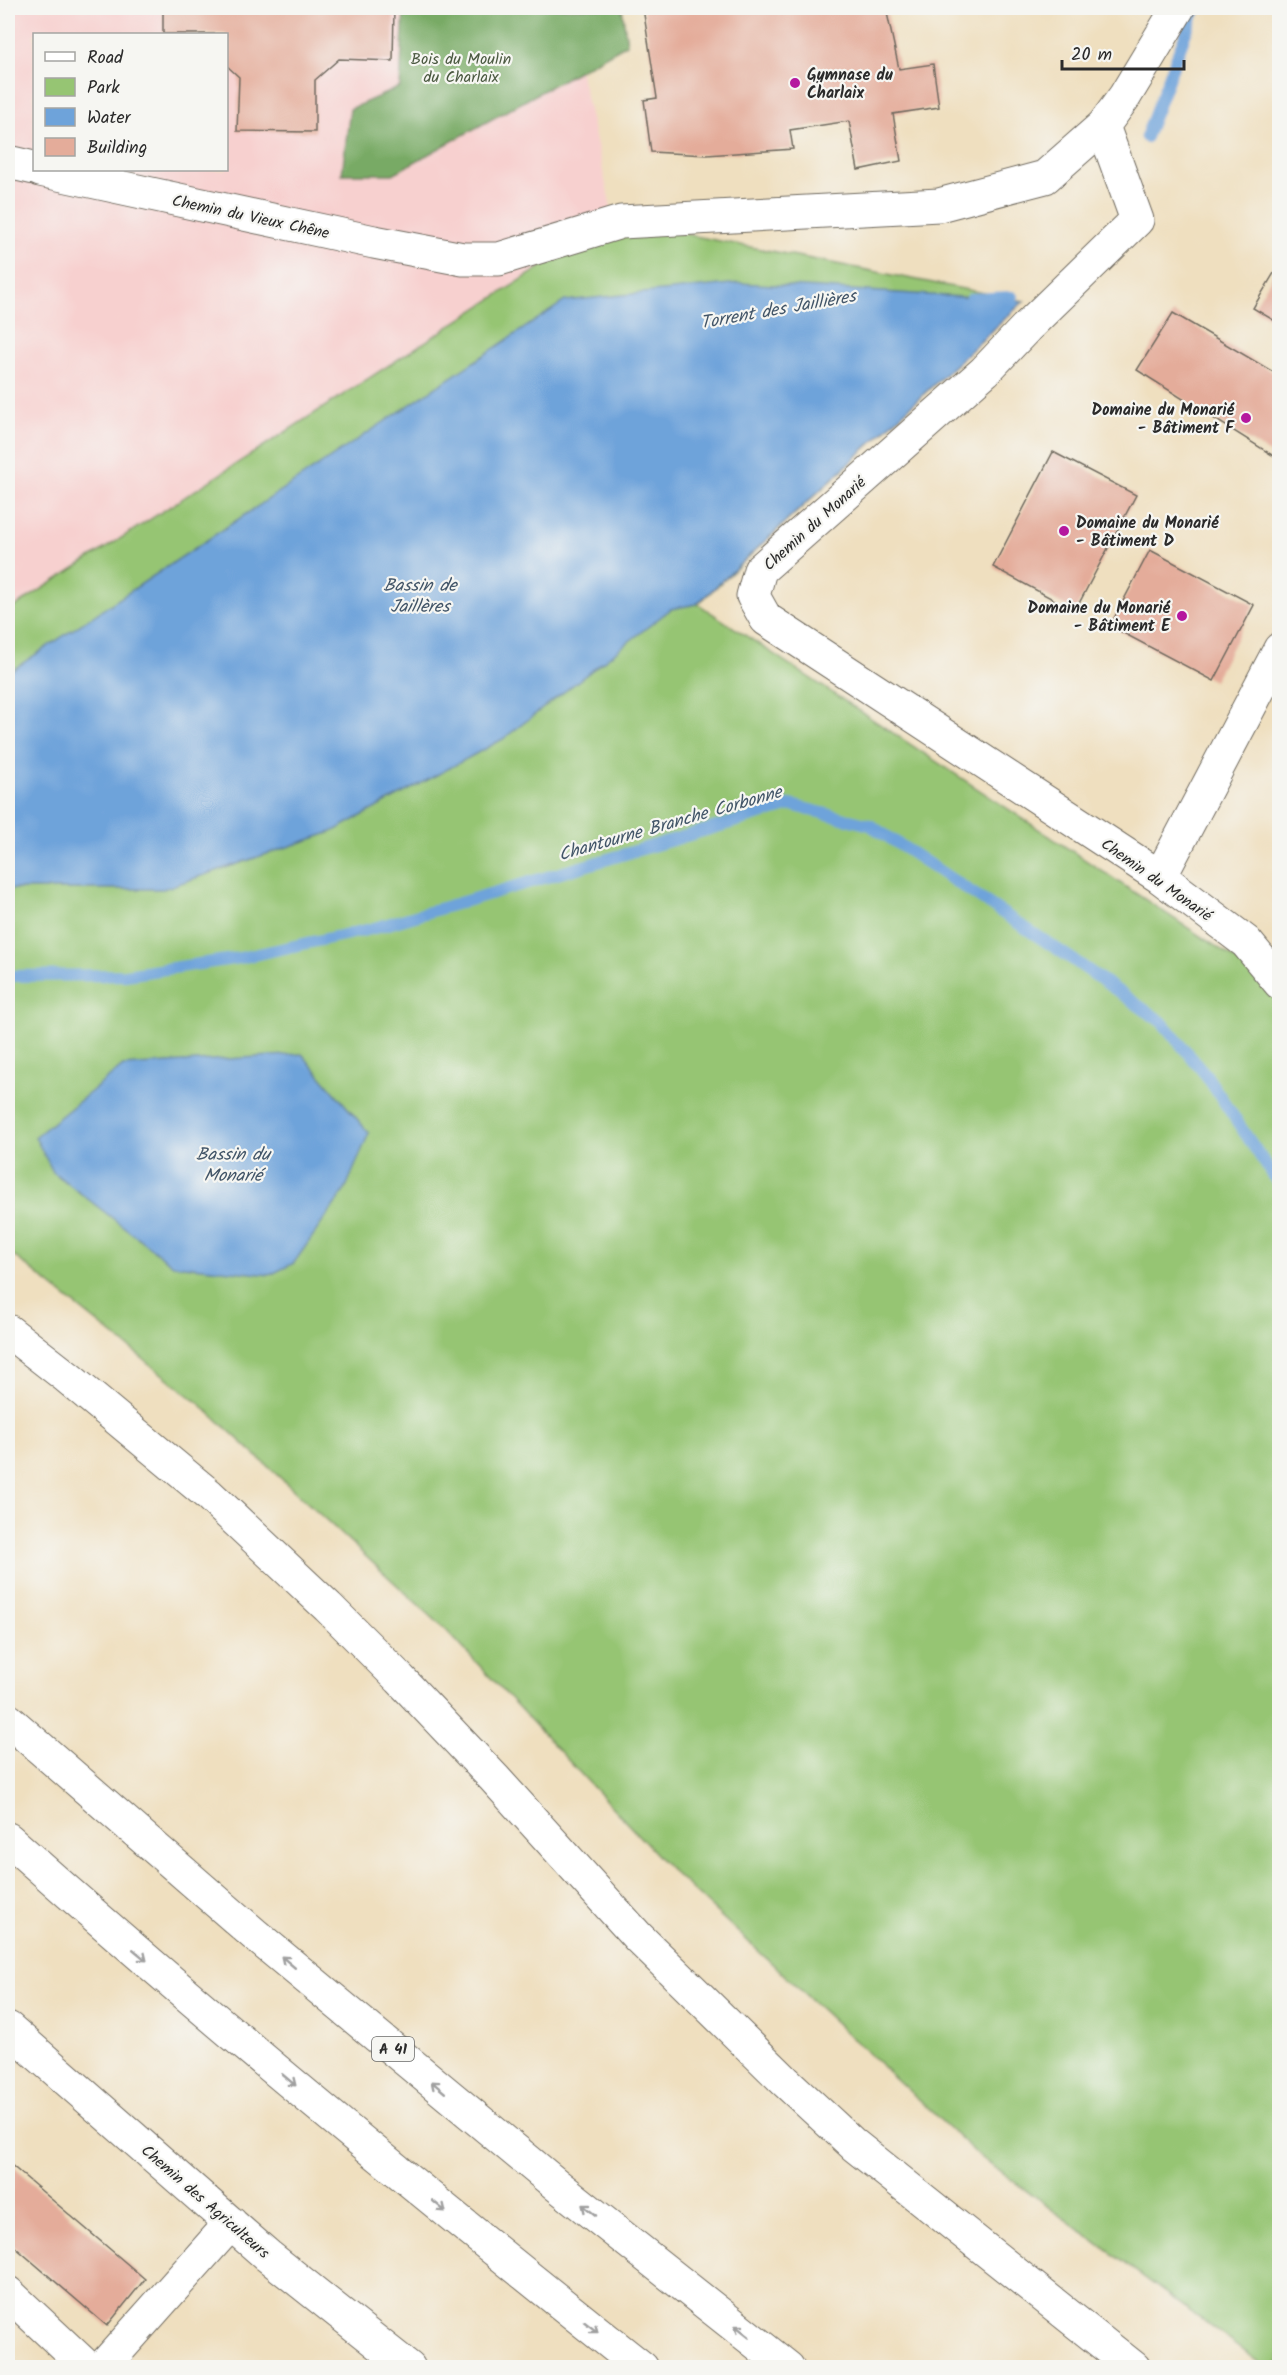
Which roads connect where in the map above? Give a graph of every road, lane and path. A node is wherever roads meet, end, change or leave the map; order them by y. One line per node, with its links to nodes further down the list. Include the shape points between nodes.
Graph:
1 (1178, 8): 2 (main road)
2 (1103, 126): 5 (main road, Chemin du Vieux Chêne, via 1045,177 939,205 621,222 499,259 463,259 374,242); 7 (main road, Chemin du Monarié, via 1137,220 986,371 760,570 753,596 766,619)
3 (8, 162): 4 (main road)
4 (33, 168)
5 (45, 171)
6 (1280, 649): 7 (main road)
7 (1160, 877): 8 (main road, Chemin du Monarié, via 1246,942)
8 (1280, 984)
9 (8, 1331): 22 (main road, via 209,1495 328,1606 478,1761 638,1937 784,2081 845,2137)
10 (8, 1720): 21 (main road, A 41, one-way to 10, via 558,2186 264,1942)
11 (8, 1834): 13 (main road)
12 (8, 1839): 13 (main road)
13 (95, 1917): 20 (main road, one-way to 20, via 439,2206)
14 (8, 2028): 15 (main road, Chemin des Agriculteurs)
15 (231, 2223): 18 (main road); 19 (main road, Chemin des Agriculteurs)
16 (8, 2293): 17 (main road)
17 (88, 2367)
18 (102, 2367)
19 (409, 2367)
20 (642, 2367)
21 (788, 2367)
22 (1134, 2367)

